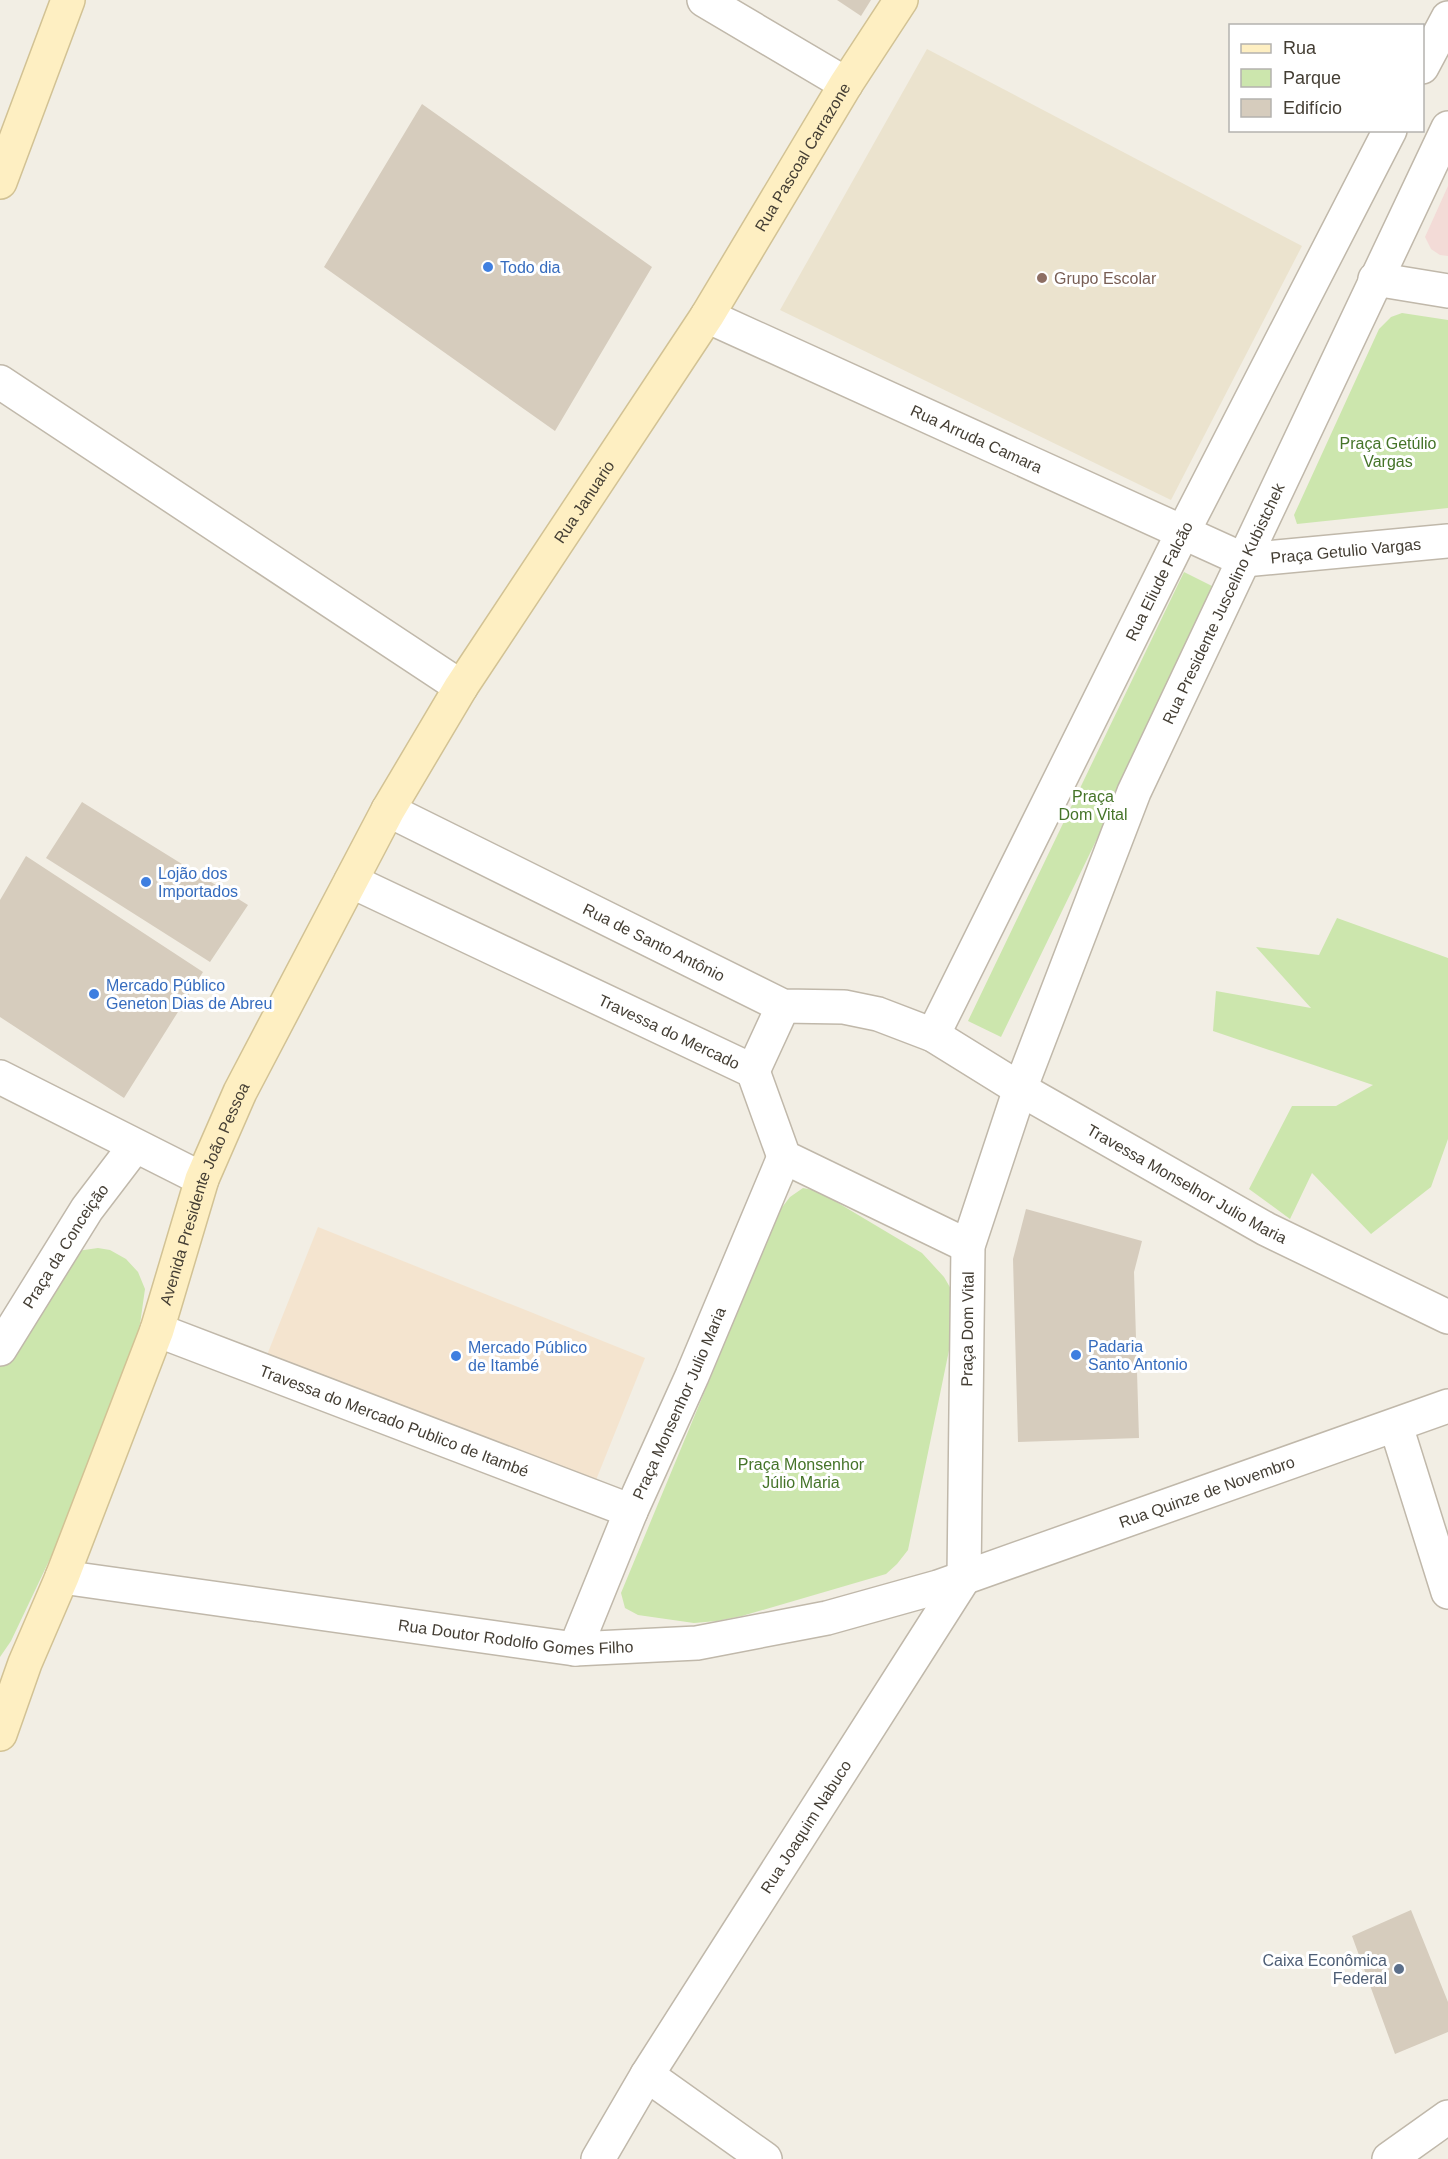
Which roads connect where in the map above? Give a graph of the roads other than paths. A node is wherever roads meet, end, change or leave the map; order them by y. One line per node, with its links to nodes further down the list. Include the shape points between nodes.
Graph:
1 (68, 0): 9 (street)
2 (704, 0): 6 (street)
3 (901, 0): 6 (street, Rua Pascoal Carrazone)
4 (1448, 18): 5 (street)
5 (1424, 63)
6 (846, 84): 12 (street, Rua Pascoal Carrazone)
7 (1448, 128): 10 (street, Rua Presidente Juscelino Kubistchek)
8 (1389, 132): 14 (street, Rua Eliude Falcão)
9 (0, 182)
10 (1376, 279): 11 (street); 16 (street, Rua Presidente Juscelino Kubistchek)
11 (1448, 291)
12 (707, 316): 14 (street, Rua Arruda Camara); 17 (street, Rua Januario)
13 (0, 382): 17 (street)
14 (1183, 532): 16 (street, Rua Arruda Camara); 21 (street, Rua Eliude Falcão)
15 (1448, 542): 16 (street, Praça Getulio Vargas)
16 (1244, 560): 24 (street, Rua Presidente Juscelino Kubistchek, via 1134,792)
17 (461, 687): 18 (street, Avenida Presidente João Pessoa)
18 (388, 810): 19 (street, Avenida Presidente João Pessoa); 20 (street, Rua de Santo Antônio)
19 (351, 881): 22 (street, Travessa do Mercado); 27 (street, Avenida Presidente João Pessoa, via 240,1092)
20 (783, 1006): 21 (street, Rua de Santo Antônio, via 844,1007 878,1014); 22 (street)
21 (933, 1035): 24 (street, Travessa Monselhor Julio Maria)
22 (753, 1071): 26 (street, Travessa do Mercado)
23 (0, 1077): 25 (street)
24 (1020, 1089): 28 (street, Praça Dom Vital); 29 (street, Travessa Monselhor Julio Maria, via 1266,1229)
25 (135, 1146): 27 (street); 31 (street, Praça da Conceição, via 87,1209)
26 (784, 1157): 28 (street); 34 (street, Praça Monsenhor Julio Maria)
27 (202, 1179): 30 (street, Avenida Presidente João Pessoa)
28 (968, 1246): 36 (street, Praça Dom Vital)
29 (1448, 1317)
30 (157, 1330): 34 (street, Travessa do Mercado Publico de Itambé); 35 (street, Avenida Presidente João Pessoa)
31 (0, 1349)
32 (1448, 1406): 33 (street, Rua Quinze de Novembro)
33 (1396, 1426): 36 (street, Rua Quinze de Novembro); 37 (street)
34 (631, 1511): 38 (street, Praça Monsenhor Julio Maria)
35 (62, 1576): 38 (street, Rua Doutor Rodolfo Gomes Filho); 39 (street, Avenida Presidente João Pessoa)
36 (964, 1578): 38 (street, Rua Doutor Rodolfo Gomes Filho, via 827,1618 697,1643); 40 (street, Rua Joaquim Nabuco)
37 (1448, 1592)
38 (575, 1649)
39 (1, 1730)
40 (647, 2075): 42 (street, Rua Joaquim Nabuco); 43 (street)
41 (1448, 2116): 44 (street)
42 (598, 2159)
43 (765, 2159)
44 (1389, 2159)

